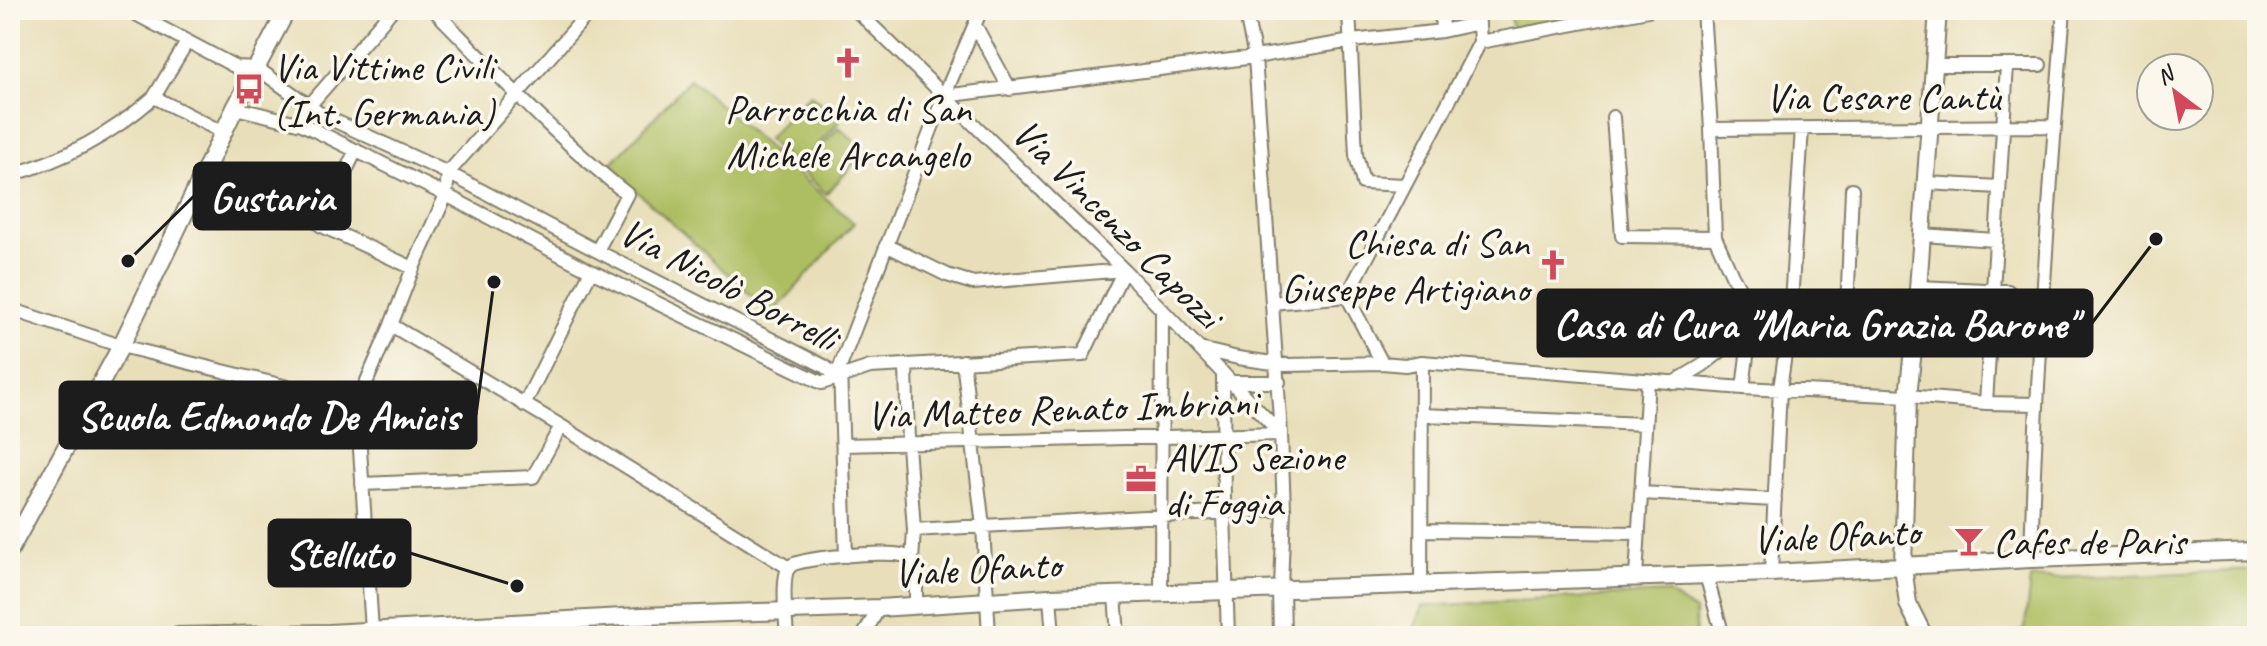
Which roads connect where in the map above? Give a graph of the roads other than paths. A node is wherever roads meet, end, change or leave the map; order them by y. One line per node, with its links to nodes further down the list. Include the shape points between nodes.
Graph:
1 (128, 10): 19 (street)
2 (287, 10): 25 (main road)
3 (392, 10): 30 (street)
4 (434, 10): 27 (street)
5 (591, 10): 27 (street)
6 (856, 10): 28 (street, Via Vincenzo Capozzi)
7 (981, 10): 16 (street)
8 (1245, 10): 21 (street)
9 (1349, 10): 18 (street)
10 (1441, 10): 17 (street)
11 (1648, 10): 20 (street)
12 (1703, 10): 38 (street)
13 (1938, 10): 22 (main road)
14 (2064, 10): 34 (street)
15 (1478, 17): 17 (street); 20 (street)
16 (975, 25): 26 (street); 28 (street)
17 (1442, 31): 18 (street)
18 (1352, 41): 21 (street); 44 (street, via 1356,155 1363,183)
19 (187, 42): 25 (street, via 236,67); 29 (street)
20 (1480, 42): 44 (street)
21 (1255, 57): 26 (street); 60 (street)
22 (1934, 65): 23 (street); 37 (main road)
23 (2007, 65): 24 (street); 35 (street)
24 (2040, 65)
25 (257, 68): 30 (street, Via Nicolò Borrelli); 31 (main road)
26 (1010, 89): 28 (street)
27 (516, 94): 41 (street); 52 (street, via 627,194)
28 (944, 96): 51 (street); 54 (street, Via Vincenzo Capozzi)
29 (154, 97): 39 (street); 42 (street, via 91,144)
30 (309, 106): 33 (street); 41 (street, Via Nicolò Borrelli)
31 (235, 108): 33 (street, Via Nicolò Borrelli); 39 (main road)
32 (1613, 117): 49 (street, via 1622,236)
33 (297, 123): 40 (street, Via Nicolò Borrelli)
34 (2054, 126): 35 (street, Via Cesare Cantù); 70 (street)
35 (2003, 127): 37 (street, Via Cesare Cantù); 45 (street)
36 (1802, 128): 37 (street, Via Cesare Cantù); 38 (street, Via Cesare Cantù); 65 (street)
37 (1930, 128): 43 (main road)
38 (1711, 129): 49 (street)
39 (224, 133): 69 (main road)
40 (356, 150): 47 (street, Via Nicolò Borrelli); 53 (street, via 320,225)
41 (448, 173): 47 (street); 52 (street, Via Nicolò Borrelli)
42 (10, 175)
43 (1926, 183): 45 (street); 48 (main road)
44 (1405, 185): 59 (street)
45 (1999, 187): 50 (street)
46 (1852, 189): 63 (street)
47 (446, 195): 53 (street); 55 (street, Via Nicolò Borrelli)
48 (1922, 235): 50 (street); 56 (main road)
49 (1715, 237): 64 (street)
50 (1995, 240): 57 (street)
51 (886, 245): 54 (street, via 973,283); 78 (street)
52 (597, 251): 78 (street, Via Nicolò Borrelli)
53 (413, 268): 66 (street)
54 (1124, 270): 62 (street, Via Vincenzo Capozzi); 72 (street, via 1083,355)
55 (591, 271): 78 (street, Via Nicolò Borrelli, via 822,383); 88 (street)
56 (1918, 287): 57 (street); 67 (main road)
57 (1993, 291): 58 (street); 68 (street)
58 (2008, 291)
59 (1347, 296): 60 (street); 74 (street)
60 (1272, 303): 75 (street)
61 (10, 309): 69 (street)
62 (1162, 309): 71 (street, Via Vincenzo Capozzi); 94 (street)
63 (1847, 311)
64 (1753, 313): 65 (street); 81 (street, via 1729,345); 82 (street)
65 (1790, 319): 83 (street)
66 (391, 325): 86 (street); 88 (street)
67 (1915, 331): 68 (street); 84 (main road)
68 (1990, 341): 70 (street); 85 (street)
69 (121, 346): 86 (street); 108 (main road)
70 (2040, 346): 87 (street)
71 (1200, 349): 75 (street); 77 (street, Via Vincenzo Capozzi)
72 (963, 361): 76 (street); 96 (street)
73 (1422, 362): 74 (street); 79 (street); 89 (street)
74 (1382, 363): 75 (street)
75 (1277, 364): 80 (street)
76 (906, 365): 78 (street, via 870,367); 95 (street)
77 (1227, 377): 80 (street, Via Vincenzo Capozzi); 92 (street, Via Vincenzo Capozzi); 93 (street)
78 (839, 378): 97 (street)
79 (1648, 380): 81 (street); 90 (street)
80 (1279, 382): 92 (street)
81 (1673, 383): 82 (street)
82 (1743, 388): 83 (street)
83 (1780, 389): 84 (street); 100 (street)
84 (1908, 396): 85 (street); 113 (main road)
85 (1986, 403): 87 (street)
86 (357, 404): 98 (street)
87 (2037, 404): 111 (street)
88 (524, 405): 91 (street)
89 (1422, 415): 90 (street); 106 (street)
90 (1645, 424): 99 (street)
91 (561, 426): 98 (street, via 533,477); 114 (street)
92 (1281, 434): 93 (street, Via Matteo Renato Imbriani); 101 (street)
93 (1222, 436): 94 (street, Via Matteo Renato Imbriani); 102 (street)
94 (1161, 438): 96 (street, Via Matteo Renato Imbriani); 103 (street)
95 (908, 444): 96 (street, Via Matteo Renato Imbriani); 97 (street, Via Matteo Renato Imbriani); 105 (street)
96 (973, 444): 104 (street)
97 (843, 445): 110 (street)
98 (362, 484): 128 (street)
99 (1641, 493): 100 (street); 107 (street)
100 (1775, 500): 115 (street)
101 (1284, 509): 102 (street); 119 (street)
102 (1224, 512): 103 (street); 120 (street)
103 (1160, 516): 104 (street); 121 (street)
104 (983, 526): 105 (street); 124 (street)
105 (914, 530): 112 (street)
106 (1422, 530): 107 (street); 118 (street)
107 (1639, 533): 117 (street)
108 (10, 550)
109 (2257, 551): 111 (main road, Viale Ofanto)
110 (846, 556): 112 (street, via 903,555); 114 (street, via 798,561)
111 (2031, 559): 113 (main road, Viale Ofanto)
112 (912, 561): 125 (street)
113 (1903, 566): 115 (main road, Viale Ofanto); 143 (main road, via 1908,604)
114 (789, 568): 127 (street)
115 (1771, 573): 116 (main road, Viale Ofanto)
116 (1706, 575): 117 (main road, Viale Ofanto); 142 (street, Viale Ofanto)
117 (1636, 577): 118 (main road, Viale Ofanto)
118 (1421, 585): 119 (main road, Viale Ofanto)
119 (1281, 588): 120 (main road, Viale Ofanto); 141 (main road)
120 (1226, 591): 121 (main road, Viale Ofanto); 140 (street)
121 (1161, 593): 122 (main road, Viale Ofanto)
122 (1115, 595): 123 (main road, Viale Ofanto); 139 (street)
123 (1050, 597): 124 (main road, Viale Ofanto); 138 (street)
124 (987, 600): 125 (main road, Viale Ofanto); 137 (street)
125 (916, 606): 126 (main road, Viale Ofanto)
126 (879, 608): 127 (main road, Viale Ofanto); 136 (street)
127 (785, 611): 129 (main road, Viale Ofanto); 135 (street)
128 (372, 630): 130 (main road, Viale Ofanto); 131 (main road, Viale Ofanto)
129 (454, 631): 130 (main road, Viale Ofanto)
130 (402, 632)
131 (330, 634): 133 (main road, Viale Ofanto)
132 (253, 635): 133 (main road, Viale Ofanto); 134 (main road, Viale Ofanto)
133 (273, 635)
134 (178, 636)
135 (787, 636)
136 (863, 636)
137 (989, 636)
138 (1053, 636)
139 (1118, 636)
140 (1228, 636)
141 (1282, 636)
142 (1721, 636)
143 (1924, 636)

